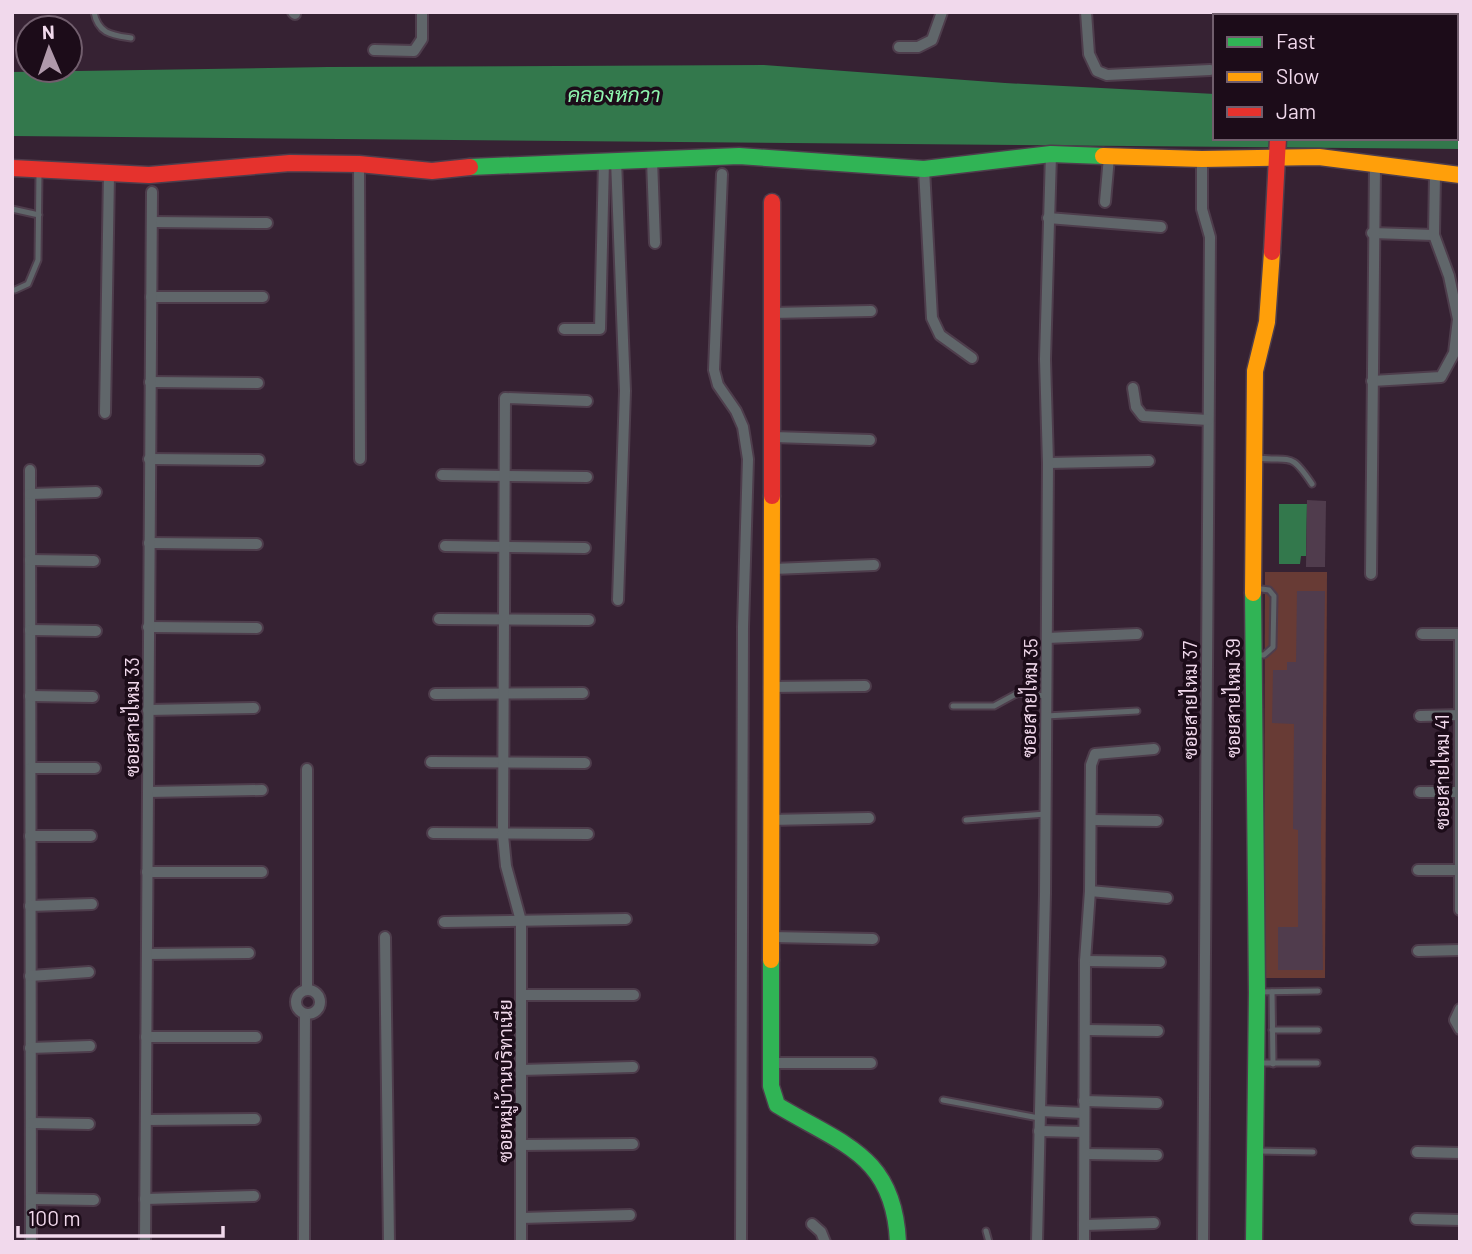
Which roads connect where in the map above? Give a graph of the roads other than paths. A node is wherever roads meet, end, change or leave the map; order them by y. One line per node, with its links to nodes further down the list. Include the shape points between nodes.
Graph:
1 (94, 12): 5 (lane, via 107,34)
2 (422, 12): 7 (street, via 422,39 414,51)
3 (942, 12): 6 (street, via 932,40 918,47)
4 (1086, 12): 8 (street, via 1089,54 1097,71 1107,75)
5 (131, 38)
6 (899, 47)
7 (374, 50)
8 (1210, 70)
9 (1279, 148): 13 (street); 16 (street); 54 (street, ซอยสายไหม 39, via 1267,322 1255,371)
10 (1051, 154): 11 (street); 18 (street); 29 (street, ซอยสายไหม 35)
11 (1109, 157): 13 (street); 26 (street)
12 (652, 159): 14 (street); 18 (street, via 739,156); 35 (street)
13 (1202, 159): 51 (street, ซอยสายไหม 37, via 1202,209 1210,237)
14 (610, 161): 15 (street, via 432,171); 42 (street, via 600,329); 77 (street, via 625,391)
15 (359, 164): 20 (street, via 268,163 149,175); 56 (street)
16 (1375, 165): 22 (street); 33 (street)
17 (12, 167): 19 (street)
18 (924, 169): 43 (street, via 932,318 940,335)
19 (39, 170): 20 (street); 28 (lane)
20 (109, 174): 50 (street)
21 (722, 174): 208 (street, via 714,370 718,386 743,427 748,460 743,627)
22 (1436, 174): 23 (street); 34 (street)
23 (1460, 175)
24 (152, 192): 30 (street, ซอยสายไหม 33)
25 (772, 202): 41 (street)
26 (1105, 202)
27 (12, 209): 28 (lane)
28 (39, 215): 37 (lane, via 34,274 28,284)
29 (1048, 218): 32 (street); 59 (street, ซอยสายไหม 35)
30 (152, 222): 31 (street); 38 (street, ซอยสายไหม 33)
31 (267, 223)
32 (1161, 227)
33 (1372, 233): 34 (street); 45 (street)
34 (1434, 235): 36 (street)
35 (654, 243)
36 (1454, 278): 44 (street, via 1458,319)
37 (15, 290)
38 (151, 297): 39 (street); 46 (street, ซอยสายไหม 33)
39 (263, 297)
40 (871, 312): 41 (street)
41 (771, 313): 52 (street)
42 (564, 329)
43 (972, 358)
44 (1455, 361): 45 (street, via 1441,377)
45 (1372, 381): 76 (street)
46 (150, 382): 47 (street); 55 (street, ซอยสายไหม 33)
47 (258, 383)
48 (1133, 388): 51 (street, via 1136,407 1143,416)
49 (587, 401): 62 (street, ซอยหมู่บ้านบริทาเนีย, via 505,398)
50 (104, 414)
51 (1208, 420): 214 (street, ซอยสายไหม 37)
52 (773, 437): 53 (street); 75 (street)
53 (870, 440)
54 (1254, 457): 64 (lane, via 1288,458 1298,463); 151 (street, ซอยสายไหม 39, via 1252,655)
55 (149, 459): 57 (street); 67 (street, ซอยสายไหม 33)
56 (360, 459)
57 (259, 460)
58 (1149, 461): 59 (street)
59 (1048, 463): 88 (street, ซอยสายไหม 35)
60 (30, 470): 66 (street)
61 (443, 475): 62 (street)
62 (507, 476): 63 (street); 70 (street, ซอยหมู่บ้านบริทาเนีย)
63 (587, 477)
64 (1312, 484)
65 (96, 492): 66 (street)
66 (30, 494): 72 (street)
67 (149, 544): 68 (street); 81 (street, ซอยสายไหม 33)
68 (257, 544)
69 (444, 547): 70 (street)
70 (506, 547): 71 (street); 79 (street, ซอยหมู่บ้านบริทาเนีย)
71 (585, 548)
72 (30, 560): 73 (street); 83 (street)
73 (94, 561)
74 (874, 565): 75 (street)
75 (773, 569): 90 (street)
76 (1371, 574)
77 (618, 600)
78 (439, 619): 79 (street)
79 (505, 619): 80 (street); 93 (street, ซอยหมู่บ้านบริทาเนีย)
80 (589, 620)
81 (148, 627): 82 (street); 99 (street, ซอยสายไหม 33)
82 (257, 628)
83 (30, 630): 84 (street); 94 (street)
84 (96, 631)
85 (1137, 634): 88 (street)
86 (1422, 634): 87 (street)
87 (1460, 634): 101 (street, ซอยสายไหม 41)
88 (1047, 638): 95 (street, ซอยสายไหม 35)
89 (865, 686): 90 (street)
90 (769, 687): 117 (street)
91 (583, 693): 93 (street)
92 (435, 694): 93 (street)
93 (504, 694): 106 (street, ซอยหมู่บ้านบริทาเนีย)
94 (30, 696): 96 (street); 108 (street)
95 (1045, 696): 97 (lane, via 1018,693 994,706); 102 (street, ซอยสายไหม 35)
96 (93, 697)
97 (953, 706)
98 (254, 708): 99 (street)
99 (148, 710): 112 (street, ซอยสายไหม 33)
100 (1136, 711): 102 (lane)
101 (1459, 715): 103 (street); 114 (street, ซอยสายไหม 41)
102 (1046, 716): 115 (street, ซอยสายไหม 35)
103 (1420, 716)
104 (1154, 749): 119 (street, via 1095,754)
105 (431, 762): 106 (street)
106 (503, 762): 107 (street); 122 (street, ซอยหมู่บ้านบริทาเนีย)
107 (586, 763)
108 (31, 768): 109 (street); 124 (street)
109 (95, 768)
110 (307, 769): 149 (street)
111 (262, 790): 112 (street)
112 (148, 792): 128 (street, ซอยสายไหม 33)
113 (1420, 792): 114 (street)
114 (1459, 792): 127 (street, ซอยสายไหม 41)
115 (1046, 814): 118 (lane); 176 (street, ซอยสายไหม 35)
116 (869, 818): 117 (street)
117 (769, 820): 139 (street)
118 (966, 820)
119 (1091, 820): 120 (street); 130 (street)
120 (1157, 821)
121 (433, 833): 122 (street)
122 (503, 833): 123 (street); 136 (street, ซอยหมู่บ้านบริทาเนีย, via 506,866)
123 (587, 834)
124 (30, 836): 125 (street); 133 (street)
125 (91, 836)
126 (1418, 870): 127 (street)
127 (1459, 870): 134 (street, ซอยสายไหม 41)
128 (147, 872): 129 (street); 144 (street, ซอยสายไหม 33)
129 (262, 872)
130 (1090, 891): 131 (street); 145 (street)
131 (1167, 898)
132 (92, 904): 133 (street)
133 (30, 906): 148 (street)
134 (1460, 910)
135 (626, 919): 136 (street)
136 (521, 921): 137 (street); 152 (street, ซอยหมู่บ้านบริทาเนีย)
137 (444, 922)
138 (385, 937): 206 (street)
139 (771, 937): 140 (street); 166 (street)
140 (873, 939)
141 (1460, 950): 142 (street)
142 (1418, 951)
143 (249, 953): 144 (street)
144 (147, 954): 162 (street, ซอยสายไหม 33)
145 (1085, 961): 146 (street); 158 (street)
146 (1160, 962)
147 (89, 972): 148 (street)
148 (30, 975): 165 (street)
149 (307, 990): 156 (street, via 298,995 296,1004); 156 (street, via 319,996 320,1006)
150 (1318, 991): 151 (lane)
151 (1264, 992): 159 (lane); 168 (street, ซอยสายไหม 39)
152 (521, 995): 153 (street); 172 (street, ซอยหมู่บ้านบริทาเนีย)
153 (634, 995)
154 (1460, 1003): 155 (street)
155 (1460, 1009): 157 (street, via 1455,1020)
156 (305, 1014): 205 (street)
157 (1460, 1029)
158 (1085, 1030): 161 (street); 175 (street)
159 (1272, 1030): 160 (lane); 170 (lane)
160 (1318, 1030)
161 (1158, 1031)
162 (146, 1037): 163 (street); 177 (street, ซอยสายไหม 33)
163 (256, 1037)
164 (90, 1046): 165 (street)
165 (30, 1048): 179 (street)
166 (769, 1063): 167 (street); 210 (street, via 777,1105 869,1160 881,1173 895,1202)
167 (871, 1063)
168 (1255, 1063): 170 (lane); 185 (street, ซอยสายไหม 39)
169 (1317, 1063): 170 (lane)
170 (1273, 1064)
171 (633, 1068): 172 (street)
172 (521, 1070): 184 (street, ซอยหมู่บ้านบริทาเนีย)
173 (943, 1100): 176 (lane)
174 (1157, 1102): 175 (street)
175 (1084, 1107): 176 (street); 182 (street)
176 (1040, 1115): 181 (street, ซอยสายไหม 35)
177 (146, 1119): 178 (street); 193 (street, ซอยสายไหม 33)
178 (256, 1119)
179 (31, 1123): 180 (street); 192 (street)
180 (89, 1124)
181 (1039, 1131): 182 (street); 212 (street, ซอยสายไหม 35)
182 (1084, 1132): 189 (street)
183 (633, 1144): 184 (street)
184 (521, 1145): 196 (street, ซอยหมู่บ้านบริทาเนีย)
185 (1255, 1151): 186 (lane); 215 (street, ซอยสายไหม 39)
186 (1313, 1152)
187 (1417, 1152): 188 (street)
188 (1460, 1153)
189 (1085, 1154): 190 (street); 201 (street)
190 (1157, 1155)
191 (254, 1196): 193 (street)
192 (31, 1199): 194 (street); 203 (street)
193 (145, 1199): 204 (street, ซอยสายไหม 33)
194 (94, 1200)
195 (630, 1215): 196 (street)
196 (521, 1218): 207 (street, ซอยหมู่บ้านบริทาเนีย)
197 (1416, 1219): 198 (street)
198 (1460, 1220)
199 (1154, 1223): 201 (street)
200 (813, 1224): 209 (street)
201 (1084, 1225): 213 (street)
202 (986, 1231): 211 (lane)
203 (31, 1242)
204 (145, 1242)
205 (304, 1242)
206 (389, 1242)
207 (521, 1242)
208 (741, 1242)
209 (825, 1242)
210 (898, 1242)
211 (989, 1242)
212 (1037, 1242)
213 (1084, 1242)
214 (1203, 1242)
215 (1254, 1242)

